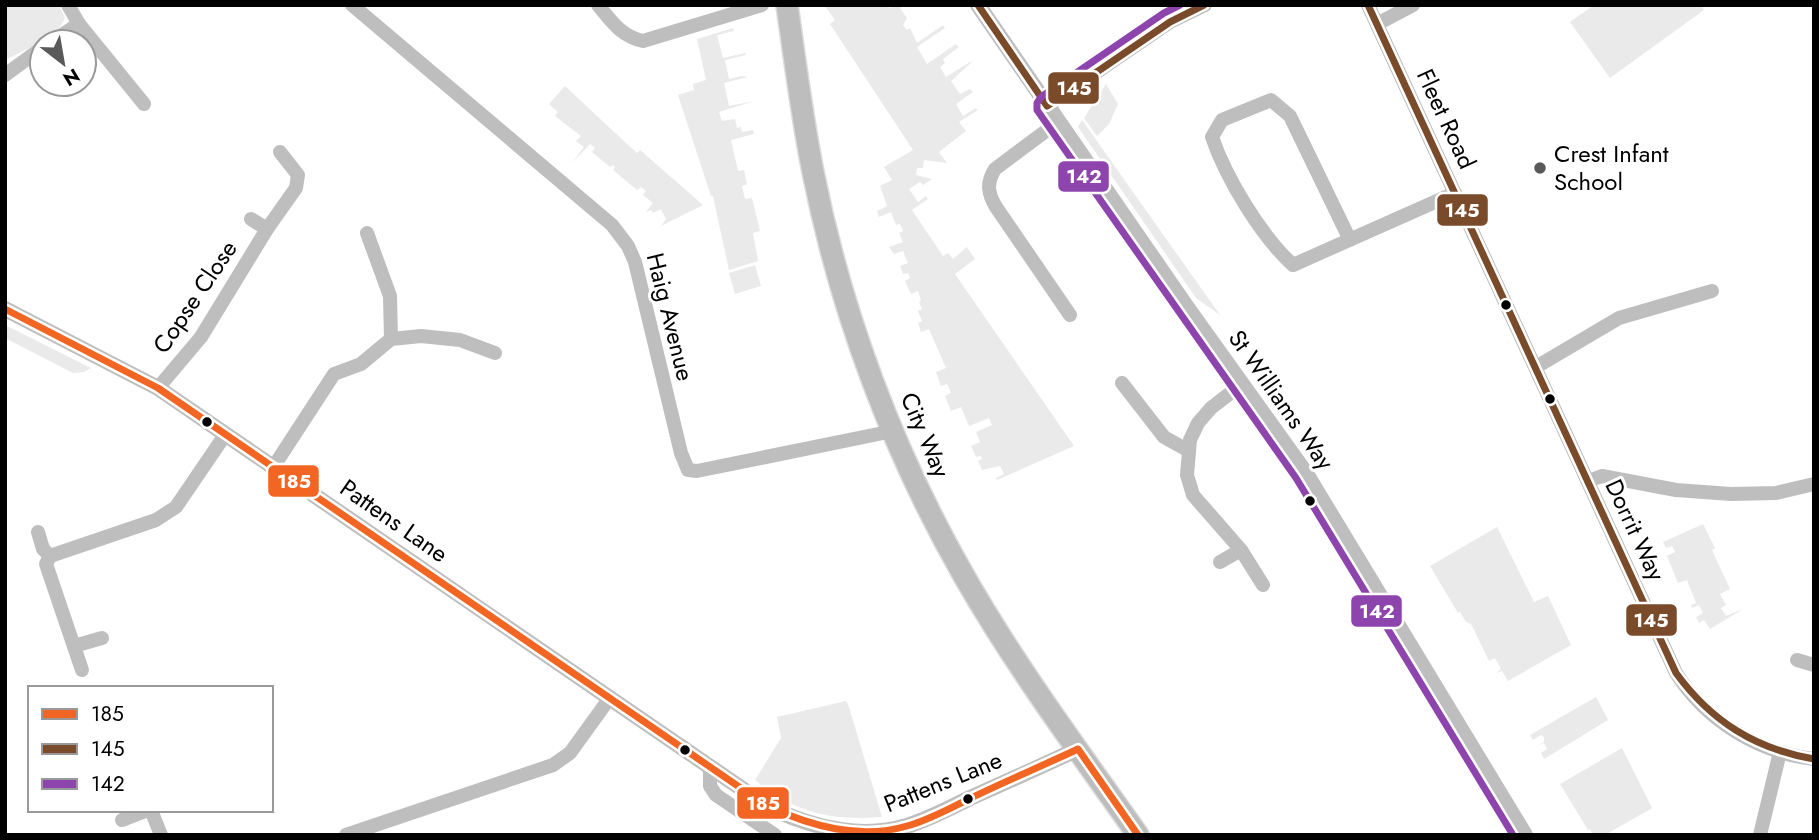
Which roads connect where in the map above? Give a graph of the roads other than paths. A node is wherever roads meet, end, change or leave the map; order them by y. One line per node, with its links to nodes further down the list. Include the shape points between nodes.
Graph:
1 (68, 5): 11 (street)
2 (352, 5): 34 (street, Haig Avenue, via 612,225 624,240 635,262 688,470)
3 (598, 5): 4 (street, via 620,32 643,41)
4 (762, 5)
5 (786, 5): 34 (main road, City Way, via 828,239)
6 (978, 5): 17 (street, St Williams Way)
7 (1205, 5): 10 (street)
8 (1368, 5): 12 (street, Fleet Road)
9 (1413, 5): 12 (street)
10 (1176, 11): 17 (street)
11 (79, 24): 13 (street); 16 (street)
12 (1377, 24): 20 (street, Fleet Road)
13 (73, 28)
14 (28, 58): 15 (street)
15 (5, 75)
16 (144, 104)
17 (1047, 106): 18 (street, St Williams Way)
18 (1058, 122): 27 (street, via 995,169 989,190); 32 (street, St Williams Way)
19 (280, 152): 22 (street, Copse Close, via 298,175 296,188)
20 (1455, 193): 24 (street); 30 (street, Fleet Road)
21 (251, 219): 22 (street, Copse Close)
22 (267, 229): 33 (street, Copse Close, via 201,337)
23 (367, 233): 28 (street, via 390,296)
24 (1350, 240): 24 (street, via 1293,265 1276,250 1222,165 1212,137 1222,120 1271,100 1290,116)
25 (1712, 291): 30 (street, via 1619,318)
26 (5, 309): 33 (street, Pattens Lane)
27 (1070, 315)
28 (391, 339): 29 (street, via 460,340); 37 (street, via 361,364 334,374)
29 (495, 353)
30 (1536, 368): 38 (street, Dorrit Way)
31 (1122, 383): 36 (street, via 1164,437)
32 (1242, 384): 36 (street, via 1198,423); 62 (street, St Williams Way, via 1328,507)
33 (158, 388): 35 (street, Pattens Lane)
34 (893, 431): 51 (main road, City Way, via 981,606)
35 (225, 435): 37 (street, Pattens Lane); 42 (street, via 176,507 156,520)
36 (1189, 451): 41 (street, via 1187,475 1193,495)
37 (274, 466): 50 (street, Pattens Lane)
38 (1588, 481): 39 (street, via 1602,476 1676,490 1739,494 1776,493); 52 (street, Dorrit Way, via 1682,682 1719,721)
39 (1814, 484)
40 (37, 532): 42 (street)
41 (1241, 550): 43 (street); 44 (street)
42 (50, 556): 46 (street, via 46,564)
43 (1220, 562)
44 (1263, 585)
45 (102, 638): 46 (street)
46 (74, 646): 49 (street)
47 (1797, 660): 48 (street)
48 (1814, 665)
49 (82, 670)
50 (609, 699): 54 (street, Pattens Lane); 59 (street, via 570,753 553,765)
51 (1078, 749): 54 (street, Pattens Lane, via 908,826 872,832 842,831 795,819 767,806); 61 (main road, City Way)
52 (1780, 752): 53 (street, Dorrit Way); 63 (street)
53 (1814, 759)
54 (710, 767): 60 (street, via 710,786 716,795)
55 (144, 812): 57 (street)
56 (150, 812): 58 (street)
57 (122, 820)
58 (161, 835)
59 (346, 835)
60 (775, 835)
61 (1138, 835)
62 (1525, 835)
63 (1760, 835)

